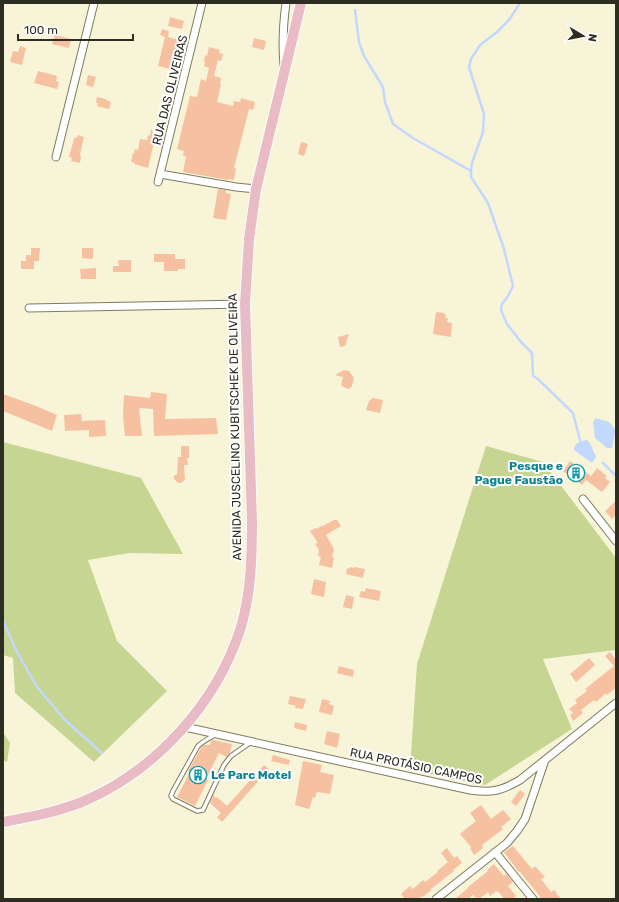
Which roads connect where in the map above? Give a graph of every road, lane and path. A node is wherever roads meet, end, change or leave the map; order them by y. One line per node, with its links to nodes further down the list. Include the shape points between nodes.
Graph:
1 (94, 3): 6 (street)
2 (202, 3): 7 (street, RUA DAS OLIVEIRAS)
3 (286, 3): 5 (street, via 282,42)
4 (301, 3): 5 (main road, AVENIDA JUSCELINO KUBITSCHEK DE OLIVEIRA)
5 (284, 73): 9 (main road, AVENIDA JUSCELINO KUBITSCHEK DE OLIVEIRA)
6 (56, 157)
7 (160, 174): 8 (street, RUA DAS OLIVEIRAS); 9 (street)
8 (158, 182)
9 (256, 189): 10 (main road, AVENIDA JUSCELINO KUBITSCHEK DE OLIVEIRA, via 246,272)
10 (246, 304): 11 (street); 15 (main road, AVENIDA JUSCELINO KUBITSCHEK DE OLIVEIRA, via 252,521 247,602 241,627 219,677)
11 (29, 308)
12 (583, 499): 13 (street)
13 (616, 541)
14 (616, 703): 18 (street, RUA PROTÁSIO CAMPOS)
15 (185, 726): 16 (street, RUA PROTÁSIO CAMPOS); 19 (main road, AVENIDA JUSCELINO KUBITSCHEK DE OLIVEIRA, via 149,761 104,791 58,810)
16 (217, 734): 17 (street, RUA PROTÁSIO CAMPOS); 17 (lane, via 198,746 173,791 173,799 197,811 203,810 224,765 231,756)
17 (252, 742): 18 (street, RUA PROTÁSIO CAMPOS, via 484,792 509,786)
18 (546, 760): 20 (street, via 517,832)
19 (3, 822)
20 (495, 852): 21 (street); 22 (street)
21 (436, 899)
22 (533, 899)

